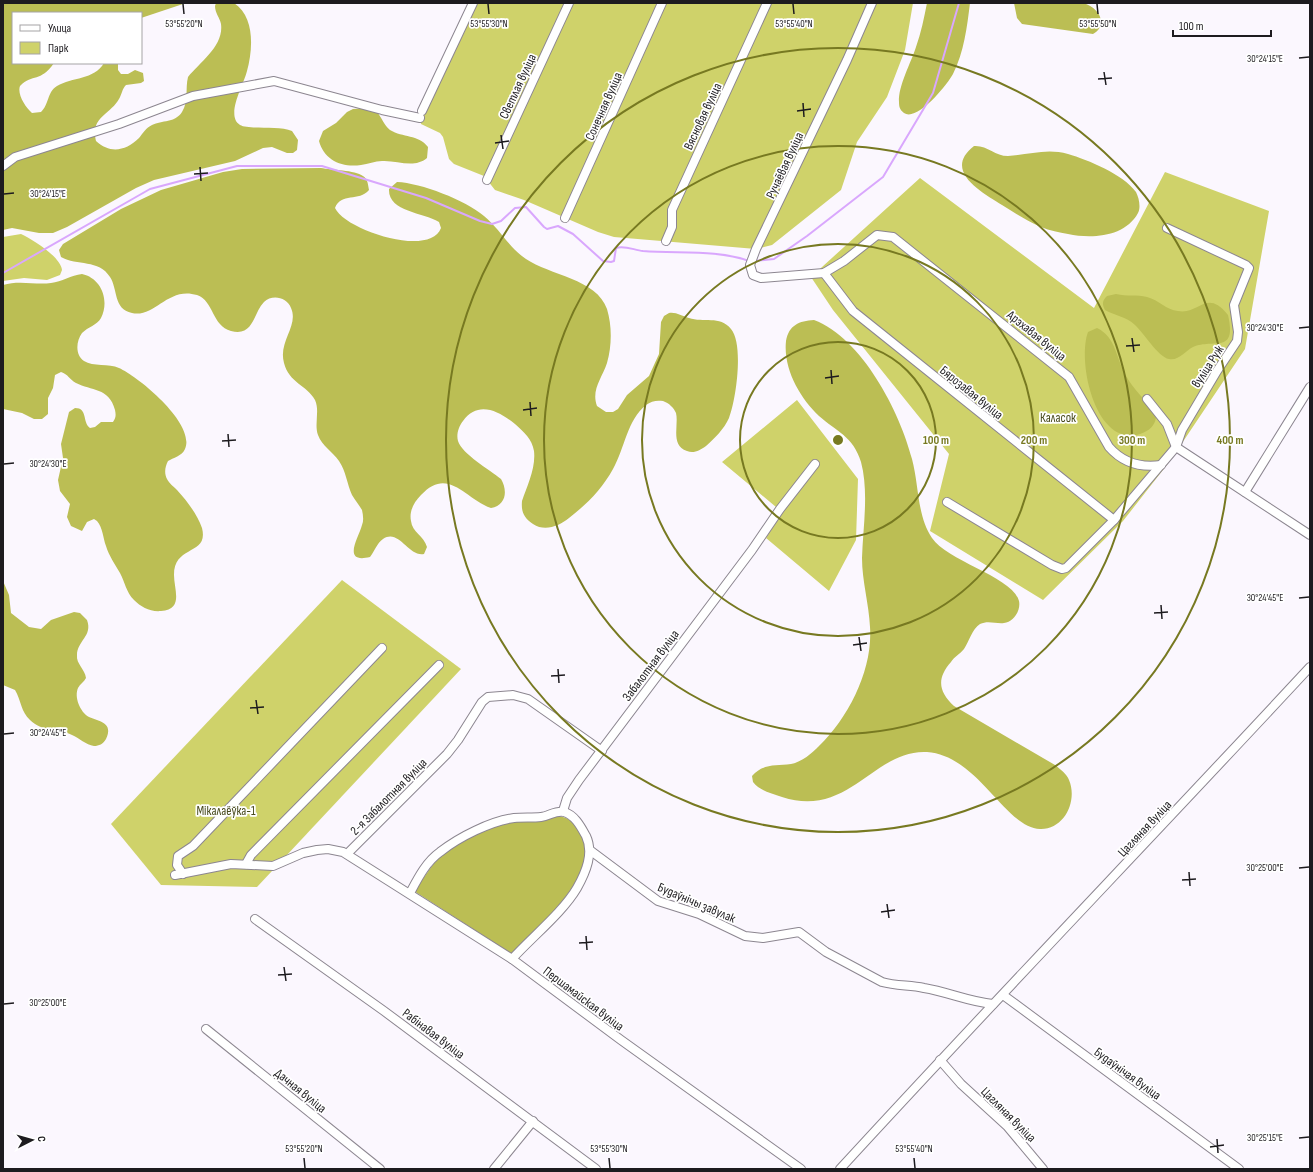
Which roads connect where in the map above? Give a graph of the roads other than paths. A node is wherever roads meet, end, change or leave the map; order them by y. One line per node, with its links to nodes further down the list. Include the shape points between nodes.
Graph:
1 (473, 3): 6 (street, via 421,114 382,110 274,81 193,96 119,124 15,156)
2 (569, 3): 7 (street, Светлая вуліца)
3 (662, 3): 8 (street, Сонечная вуліца)
4 (767, 3): 10 (street, Вясновая вуліца, via 672,210 672,227)
5 (872, 3): 11 (street, Ручаёвая вуліца, via 751,262 753,275 761,278)
6 (3, 166)
7 (487, 180)
8 (565, 218)
9 (1167, 228): 14 (street, вуліца Руж, via 1246,264 1249,268 1234,305 1237,342 1182,430)
10 (666, 241)
11 (824, 273): 16 (street, Арэхавая вуліца, via 877,235 888,235 898,240 1064,372 1074,383 1109,447 1121,458 1138,465); 19 (street, Бярозавая вуліца, via 849,308)
12 (1310, 387): 17 (street)
13 (1148, 399): 14 (street, via 1167,424)
14 (1176, 447): 16 (street); 17 (street)
15 (816, 464): 24 (street, Забалотная вуліца)
16 (1161, 465): 19 (street)
17 (1245, 492): 20 (street)
18 (947, 502): 19 (street, via 1062,569 1071,565)
19 (1114, 520)
20 (1310, 535)
21 (382, 648): 28 (street, via 193,846 178,856 177,865 179,875 223,865)
22 (438, 665): 28 (street, via 251,855)
23 (1310, 667): 32 (street, Цагляная вуліца)
24 (602, 751): 25 (street, Забалотная вуліца, via 570,793); 27 (street, 2-я Забалотная вуліца, via 521,696 488,697 447,754)
25 (563, 811): 26 (street, via 579,823); 29 (street, via 542,817 502,821 458,840 433,858)
26 (591, 851): 31 (street, via 573,894); 33 (street, Будаўнічы завулак, via 658,901 699,914 745,936 763,938 799,932 826,952 891,985 923,987)
27 (347, 854): 28 (street, via 334,850 316,850 273,866); 29 (street, Першамайская вуліца)
28 (246, 864)
29 (410, 893): 31 (street, Першамайская вуліца)
30 (255, 919): 36 (street, Рабінавая вуліца)
31 (512, 959): 40 (street, Першамайская вуліца)
32 (1003, 995): 33 (street, Цагляная вуліца); 43 (street, Будаўнічая вуліца)
33 (993, 1004): 35 (street, Цагляная вуліца)
34 (206, 1029): 37 (street, Дачная вуліца)
35 (940, 1060): 41 (street, Цагляная вуліца); 42 (street, Цагляная вуліца, via 957,1081 1008,1126)
36 (533, 1121): 38 (street); 39 (street, Рабінавая вуліца)
37 (380, 1169)
38 (494, 1169)
39 (596, 1169)
40 (801, 1169)
41 (840, 1169)
42 (1043, 1169)
43 (1239, 1169)

